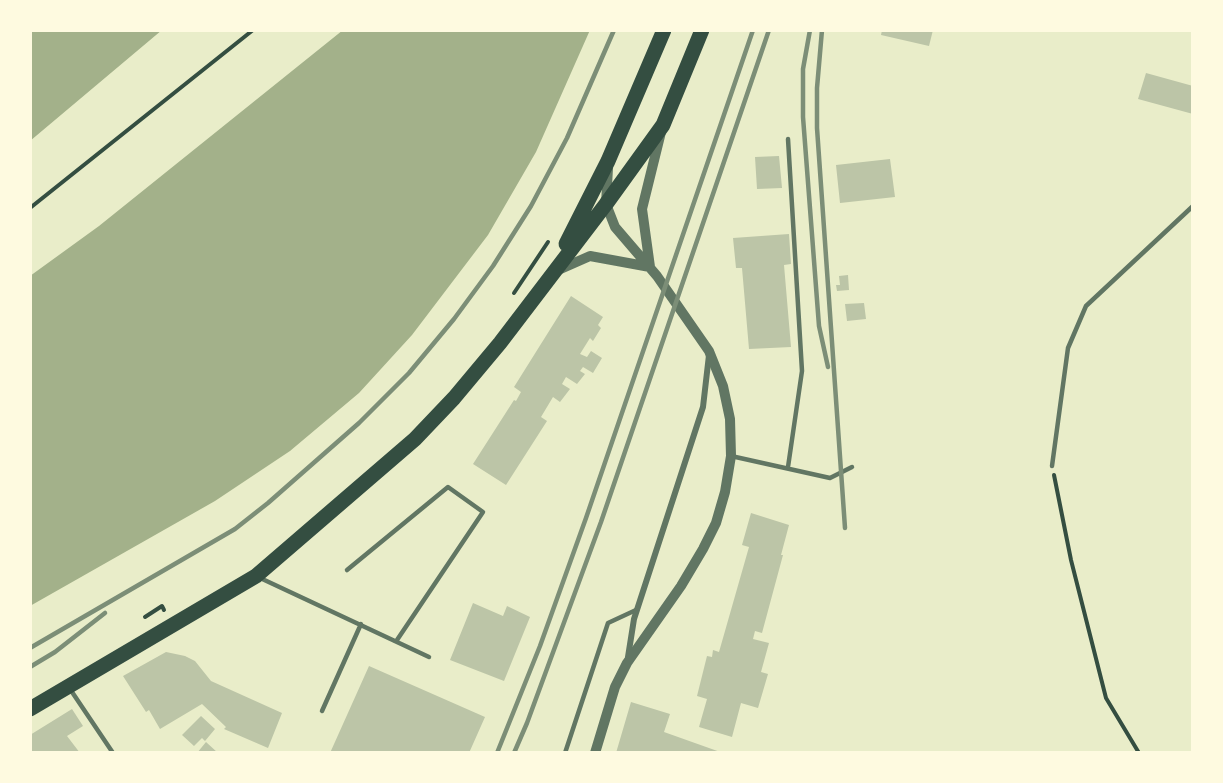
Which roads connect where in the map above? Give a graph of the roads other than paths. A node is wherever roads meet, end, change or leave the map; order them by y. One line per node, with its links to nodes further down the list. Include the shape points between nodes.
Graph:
1 (664, 30): 5 (main road)
2 (702, 30): 3 (main road)
3 (663, 125): 6 (main road); 8 (street, via 642,209)
4 (788, 139): 13 (lane, via 802,371)
5 (608, 161): 6 (street); 9 (main road)
6 (606, 204): 8 (street, via 615,227); 9 (main road)
7 (1193, 206): 12 (lane, via 1086,306 1068,348)
8 (650, 267): 9 (street, via 590,256); 10 (street)
9 (551, 274): 16 (main road, via 500,343 415,439)
10 (709, 351): 11 (street, via 723,386 730,419); 17 (street, via 703,407)
11 (731, 456): 13 (lane); 21 (street, via 716,523 703,549)
12 (1052, 466)
13 (788, 467): 14 (lane, via 830,477)
14 (852, 467)
15 (347, 570): 19 (lane, via 448,487 483,513)
16 (256, 576): 18 (lane); 22 (main road)
17 (637, 610): 21 (street); 26 (lane, via 608,622)
18 (362, 624): 19 (lane); 24 (lane)
19 (397, 640): 20 (lane)
20 (429, 657)
21 (627, 663): 27 (street, via 615,687)
22 (68, 686): 23 (main road); 25 (lane)
23 (30, 709)
24 (322, 711)
25 (113, 753)
26 (565, 753)
27 (595, 753)

